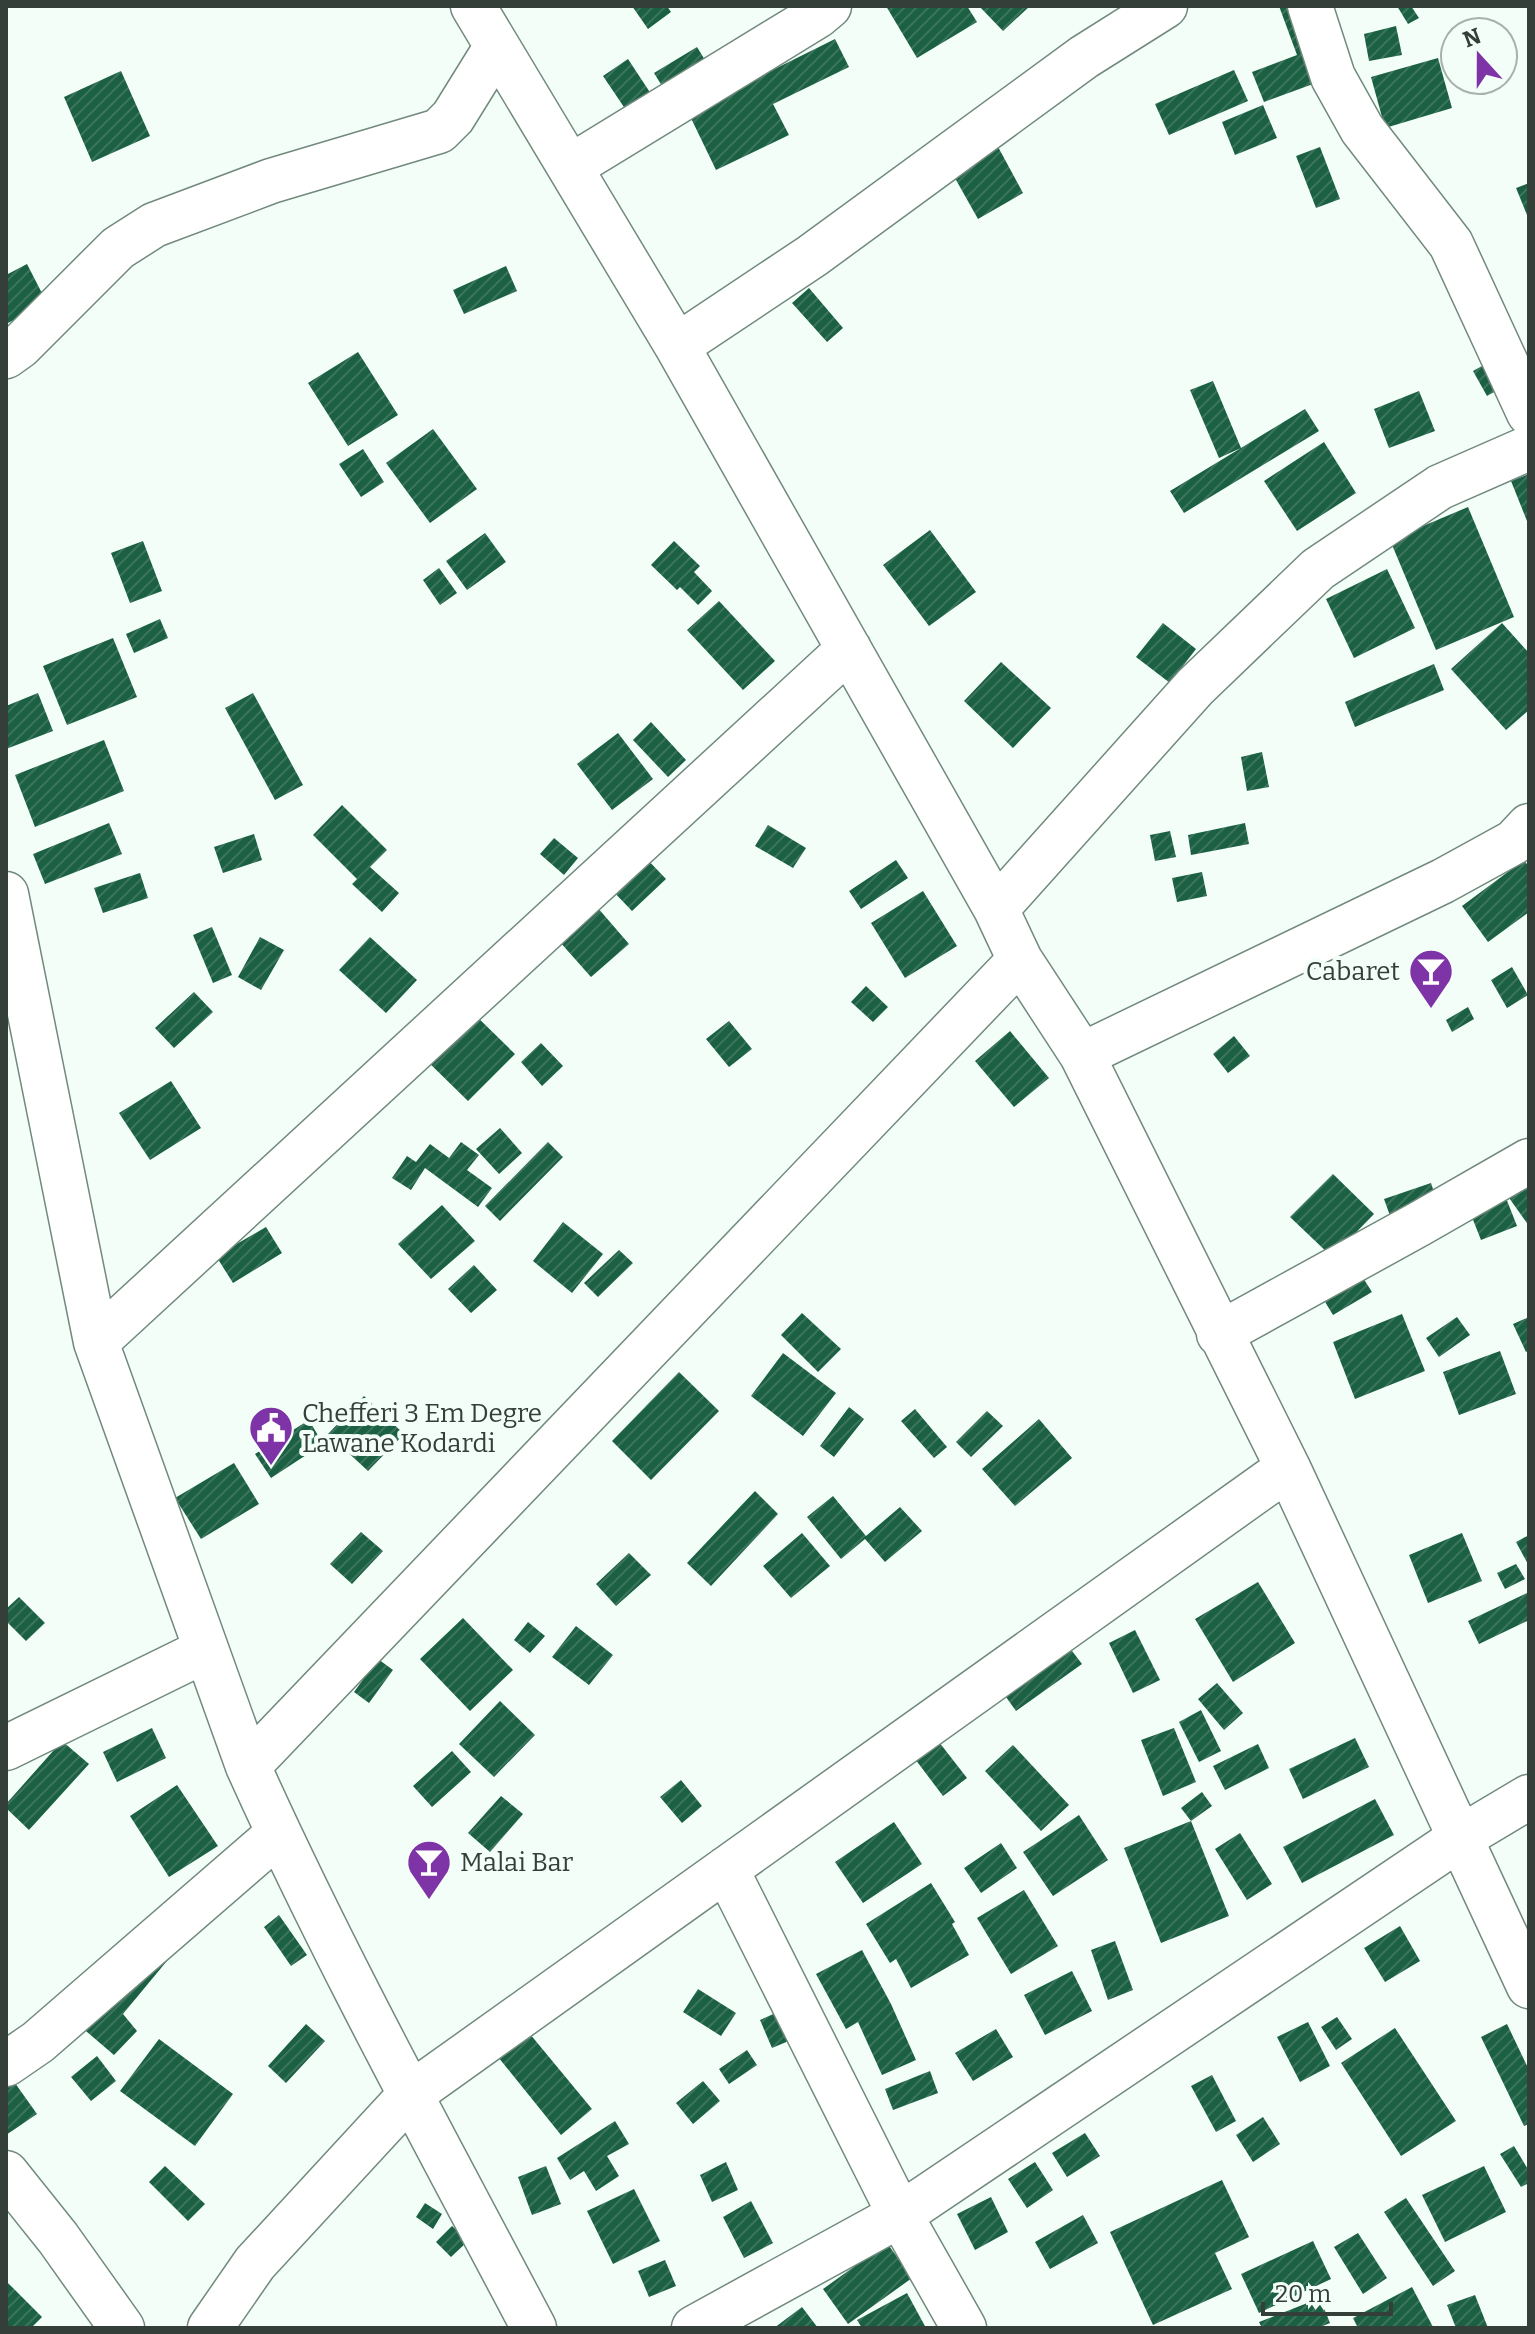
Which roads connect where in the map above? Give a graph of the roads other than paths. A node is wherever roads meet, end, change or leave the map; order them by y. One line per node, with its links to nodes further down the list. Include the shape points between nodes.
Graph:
1 (473, 6): 5 (street)
2 (829, 6): 6 (street)
3 (1165, 6): 7 (street, via 1084,57 812,256)
4 (1310, 6): 9 (street, via 1333,77 1362,129 1451,244)
5 (497, 46): 6 (street); 8 (street, via 439,131 271,181 154,225 118,248)
6 (570, 167): 7 (street)
7 (677, 346): 11 (street)
8 (6, 356)
9 (1529, 413)
10 (1529, 448): 14 (street, via 1440,487 1318,569 1195,687)
11 (849, 649): 14 (street); 19 (street)
12 (1529, 826): 16 (street, via 1514,842 1443,881)
13 (7, 900): 19 (street)
14 (996, 909): 15 (street)
15 (1020, 960): 16 (street); 23 (street)
16 (1082, 1055): 18 (street)
17 (1529, 1161): 18 (street)
18 (1219, 1334): 20 (street)
19 (96, 1342): 21 (street)
20 (1288, 1468): 26 (street); 27 (street)
21 (206, 1650): 22 (street); 23 (street)
22 (6, 1748)
23 (248, 1766): 25 (street)
24 (1529, 1797): 26 (street)
25 (278, 1834): 29 (street); 30 (street)
26 (1460, 1838): 28 (street); 32 (street)
27 (726, 1869): 30 (street); 32 (street)
28 (1529, 1986)
29 (6, 2064)
30 (411, 2094): 34 (street, via 255,2263); 35 (street)
31 (6, 2173): 33 (street)
32 (900, 2215): 36 (street); 37 (street)
33 (122, 2328)
34 (210, 2328)
35 (534, 2328)
36 (694, 2328)
37 (964, 2328)

